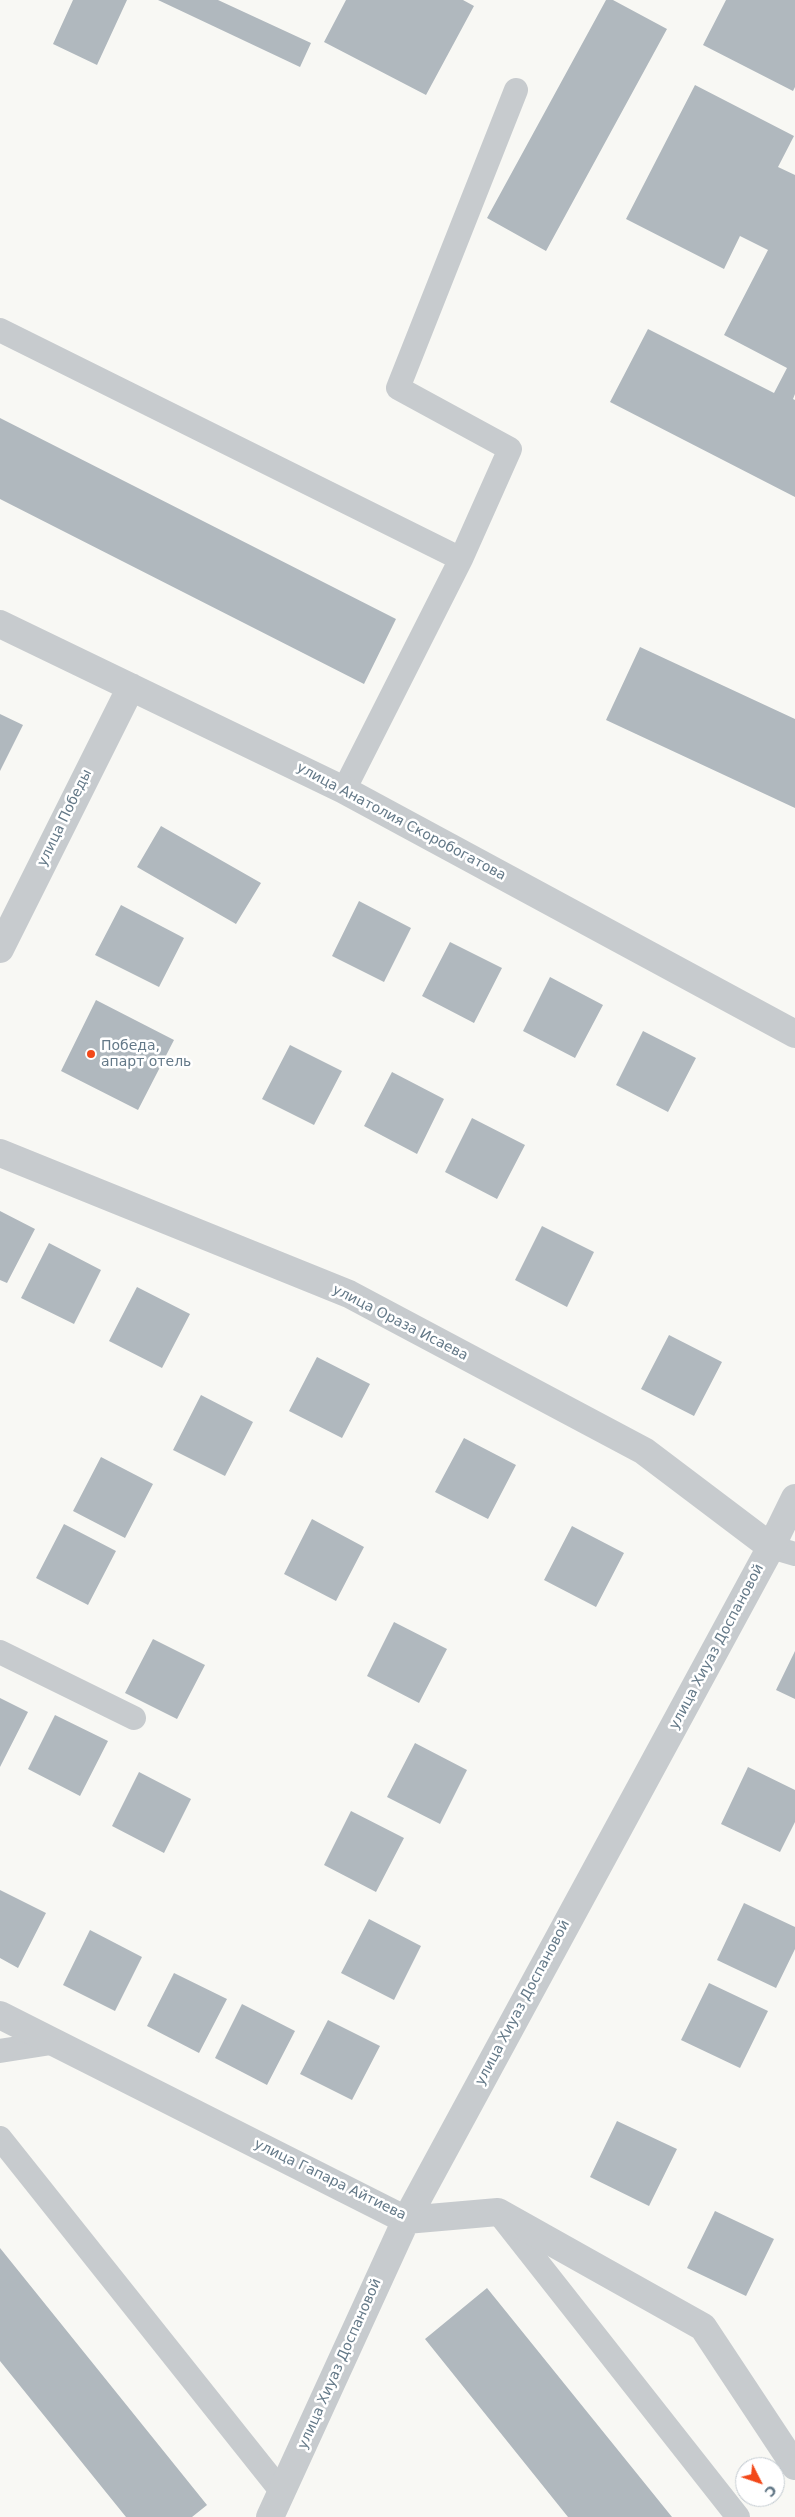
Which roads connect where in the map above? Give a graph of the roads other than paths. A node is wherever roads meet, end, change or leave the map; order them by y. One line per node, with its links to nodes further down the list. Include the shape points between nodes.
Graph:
1 (516, 90): 3 (lane, via 398,388 510,449)
2 (0, 330): 3 (lane)
3 (461, 559): 6 (lane)
4 (0, 624): 5 (street, улица Анатолия Скоробогатова)
5 (131, 687): 6 (street, улица Анатолия Скоробогатова); 7 (street, улица Победы)
6 (344, 790): 8 (street, улица Анатолия Скоробогатова)
7 (0, 949)
8 (795, 1034)
9 (0, 1153): 11 (street, улица Ораза Исаева, via 349,1294 644,1451)
10 (795, 1498): 11 (street, улица Хиуаз Доспановой)
11 (783, 1551): 19 (street, улица Хиуаз Доспановой)
12 (0, 1652): 13 (lane)
13 (134, 1718)
14 (0, 2015): 15 (street, улица Гапара Айтиева)
15 (51, 2043): 16 (lane); 19 (street, улица Гапара Айтиева)
16 (0, 2052)
17 (0, 2138): 21 (lane)
18 (498, 2212): 19 (street, улица Гапара Айтиева); 20 (street, via 703,2327); 23 (lane)
19 (406, 2220): 21 (street, улица Хиуаз Доспановой)
20 (795, 2466)
21 (282, 2492): 22 (street, улица Хиуаз Доспановой)
22 (270, 2517)
23 (738, 2517)

